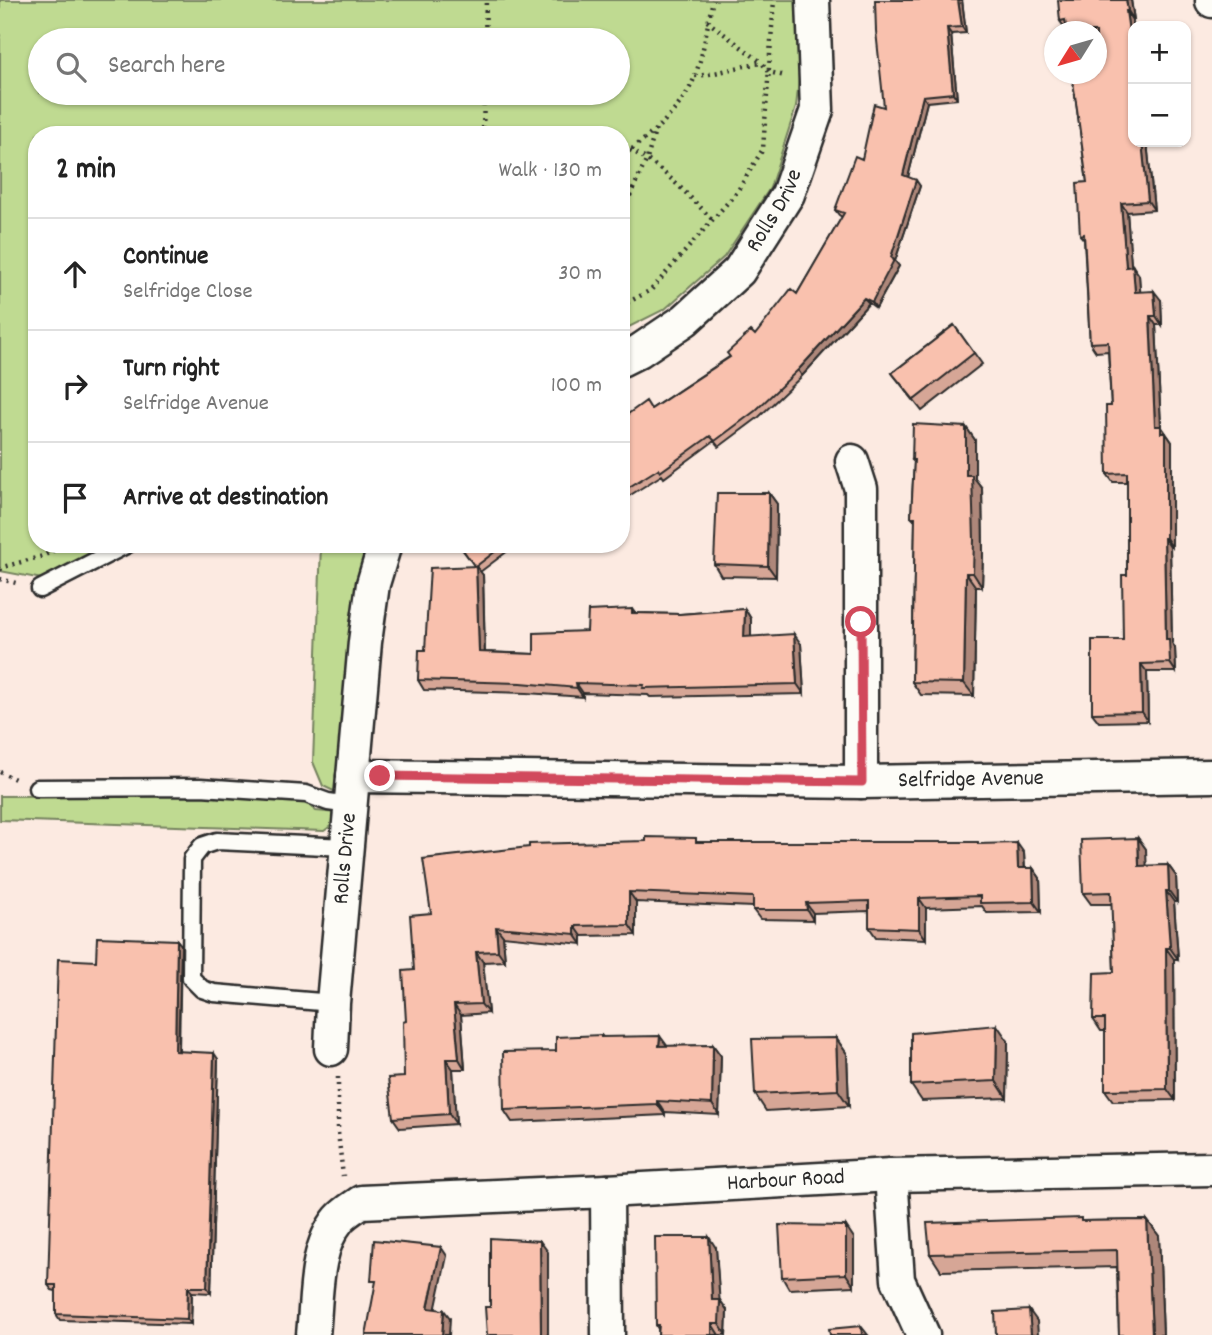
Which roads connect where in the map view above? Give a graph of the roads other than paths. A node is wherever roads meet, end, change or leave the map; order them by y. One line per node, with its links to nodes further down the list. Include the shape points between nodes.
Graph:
1 (813, 0): 2 (street, Rolls Drive, via 817,110 788,194 739,271 685,320)
2 (630, 356)
3 (852, 461): 8 (street, via 861,489)
4 (110, 553): 6 (lane)
5 (382, 553): 10 (street, Rolls Drive, via 366,630)
6 (40, 589)
7 (1212, 776): 8 (street, Selfridge Avenue)
8 (862, 782): 10 (street, Selfridge Avenue)
9 (37, 789): 10 (lane, via 201,787 306,794 328,802)
10 (351, 790): 11 (street, Rolls Drive)
11 (346, 847): 12 (street, Rolls Drive); 12 (lane, via 218,841 202,846 192,859 191,978 214,993)
12 (332, 1003): 13 (street, Rolls Drive)
13 (331, 1049)
14 (1212, 1168): 15 (street, Harbour Road)
15 (891, 1175): 16 (street, Harbour Road); 19 (street, via 898,1280)
16 (607, 1191): 17 (street, Harbour Road, via 361,1202 340,1218 322,1253); 18 (street)
17 (313, 1335)
18 (608, 1335)
19 (923, 1335)

